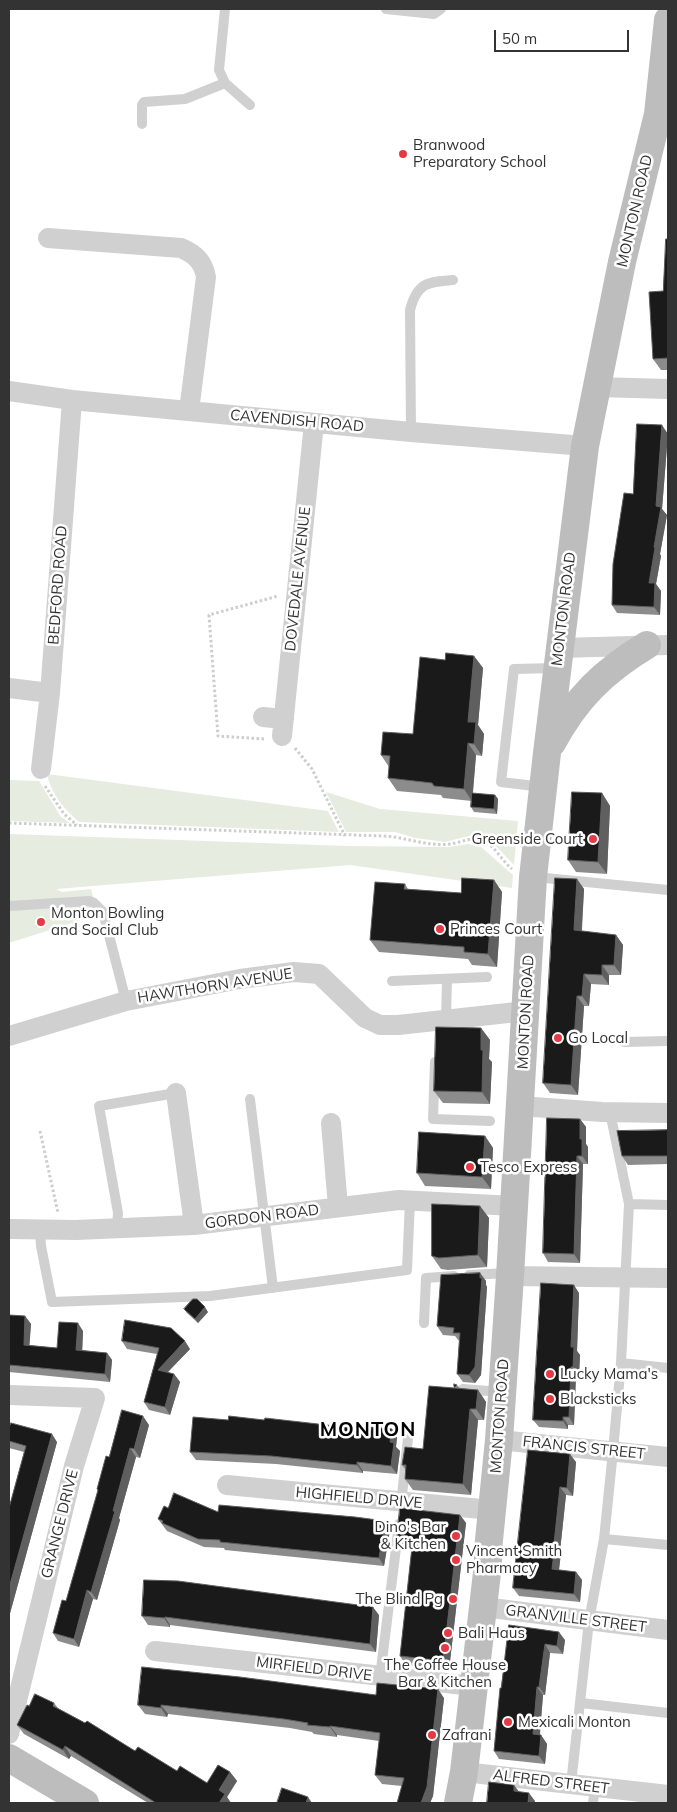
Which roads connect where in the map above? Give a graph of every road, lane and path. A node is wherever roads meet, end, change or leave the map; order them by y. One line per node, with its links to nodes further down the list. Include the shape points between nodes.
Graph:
1 (225, 9): 5 (lane, via 219,70)
2 (386, 9): 3 (lane, via 434,14)
3 (441, 9)
4 (668, 20): 7 (main road, MONTON ROAD)
5 (225, 83): 6 (lane); 8 (lane, via 185,99 144,102)
6 (250, 105)
7 (663, 115): 11 (main road, MONTON ROAD, via 622,262)
8 (142, 124)
9 (48, 238): 15 (street, via 72,232 181,248 200,260 206,277)
10 (453, 280): 17 (lane, via 431,282 421,287 410,310)
11 (597, 387): 12 (street); 18 (main road, MONTON ROAD)
12 (668, 389)
13 (9, 391): 14 (street, CAVENDISH ROAD)
14 (72, 400): 15 (street, CAVENDISH ROAD); 23 (street, BEDFORD ROAD)
15 (189, 411): 16 (street, CAVENDISH ROAD)
16 (314, 423): 17 (street, CAVENDISH ROAD); 19 (street, DOVEDALE AVENUE)
17 (411, 432): 18 (street, CAVENDISH ROAD)
18 (585, 446): 21 (main road, MONTON ROAD)
19 (297, 591): 25 (street, DOVEDALE AVENUE); 25 (path, via 209,615 218,736 272,739)
20 (658, 645): 21 (street); 26 (main road, via 615,665 587,692 564,720)
21 (559, 658): 26 (main road, MONTON ROAD); 28 (lane, via 514,668 502,782)
22 (9, 688): 23 (street)
23 (50, 693): 27 (street, BEDFORD ROAD)
24 (263, 717): 25 (street)
25 (283, 727): 31 (path, via 312,769)
26 (547, 753): 28 (main road, MONTON ROAD)
27 (41, 769): 30 (path, via 45,786 54,801)
28 (543, 787): 32 (main road, MONTON ROAD)
29 (9, 823): 30 (path)
30 (78, 826): 31 (path)
31 (345, 836): 32 (path, via 391,836 439,844 478,839 486,842 512,869)
32 (533, 876): 33 (lane); 39 (main road, MONTON ROAD)
33 (668, 890)
34 (9, 906): 38 (lane, via 89,901 98,906 103,912)
35 (486, 977): 36 (lane)
36 (447, 978): 37 (lane); 40 (lane)
37 (392, 981)
38 (126, 1001): 40 (street, HAWTHORN AVENUE, via 270,974 310,972 319,974 350,1006 373,1022 388,1026); 41 (street, HAWTHORN AVENUE)
39 (526, 1011): 40 (street, HAWTHORN AVENUE); 47 (main road, MONTON ROAD)
40 (440, 1024)
41 (9, 1036)
42 (668, 1041): 43 (lane)
43 (624, 1042)
44 (436, 1051): 50 (lane, via 433,1119)
45 (176, 1093): 59 (street); 61 (lane, via 100,1106 118,1214)
46 (250, 1099): 58 (lane)
47 (520, 1106): 48 (street); 56 (main road, MONTON ROAD)
48 (610, 1112): 49 (street); 54 (lane)
49 (668, 1113)
50 (490, 1121)
51 (331, 1123): 57 (street)
52 (40, 1131): 63 (path)
53 (410, 1200): 56 (street, GORDON ROAD); 57 (street, GORDON ROAD); 67 (lane, via 408,1270)
54 (629, 1204): 55 (lane); 65 (lane)
55 (668, 1205)
56 (514, 1206): 64 (main road, MONTON ROAD)
57 (338, 1207): 58 (street, GORDON ROAD)
58 (265, 1216): 59 (street, GORDON ROAD); 67 (lane)
59 (194, 1225): 61 (street, GORDON ROAD)
60 (9, 1229): 62 (street, GORDON ROAD)
61 (117, 1229): 63 (street, GORDON ROAD)
62 (40, 1230): 63 (street, GORDON ROAD); 67 (lane, via 52,1302 210,1296)
63 (62, 1230)
64 (510, 1274): 65 (street); 68 (lane, via 426,1278); 72 (main road, MONTON ROAD)
65 (624, 1278): 66 (street); 69 (lane)
66 (668, 1278)
67 (273, 1288)
68 (424, 1323)
69 (620, 1364): 70 (lane); 76 (lane)
70 (668, 1368)
71 (452, 1388): 72 (lane)
72 (502, 1392): 75 (main road, MONTON ROAD)
73 (9, 1395): 91 (street, GRANGE DRIVE, via 96,1398 74,1466)
74 (408, 1438): 79 (lane)
75 (499, 1440): 76 (street, FRANCIS STREET); 80 (main road, MONTON ROAD)
76 (613, 1451): 77 (street, FRANCIS STREET); 81 (lane)
77 (668, 1457)
78 (227, 1485): 79 (street, HIGHFIELD DRIVE)
79 (401, 1502): 80 (street, HIGHFIELD DRIVE); 87 (lane)
80 (492, 1510): 83 (main road, MONTON ROAD)
81 (604, 1539): 82 (lane); 84 (lane)
82 (668, 1545)
83 (483, 1607): 84 (street, GRANVILLE STREET); 88 (main road, MONTON ROAD)
84 (589, 1621): 85 (street, GRANVILLE STREET); 89 (lane)
85 (668, 1630)
86 (155, 1651): 87 (street, MIRFIELD DRIVE)
87 (380, 1677): 88 (street, MIRFIELD DRIVE)
88 (473, 1686): 93 (main road, MONTON ROAD)
89 (581, 1702): 90 (lane); 94 (lane)
90 (668, 1713)
91 (9, 1734)
92 (9, 1758): 97 (main road)
93 (464, 1772): 94 (street, ALFRED STREET); 98 (main road, MONTON ROAD)
94 (572, 1784): 95 (street, ALFRED STREET)
95 (594, 1795): 96 (street, ALFRED STREET)
96 (668, 1795)
97 (85, 1803)
98 (458, 1803)

